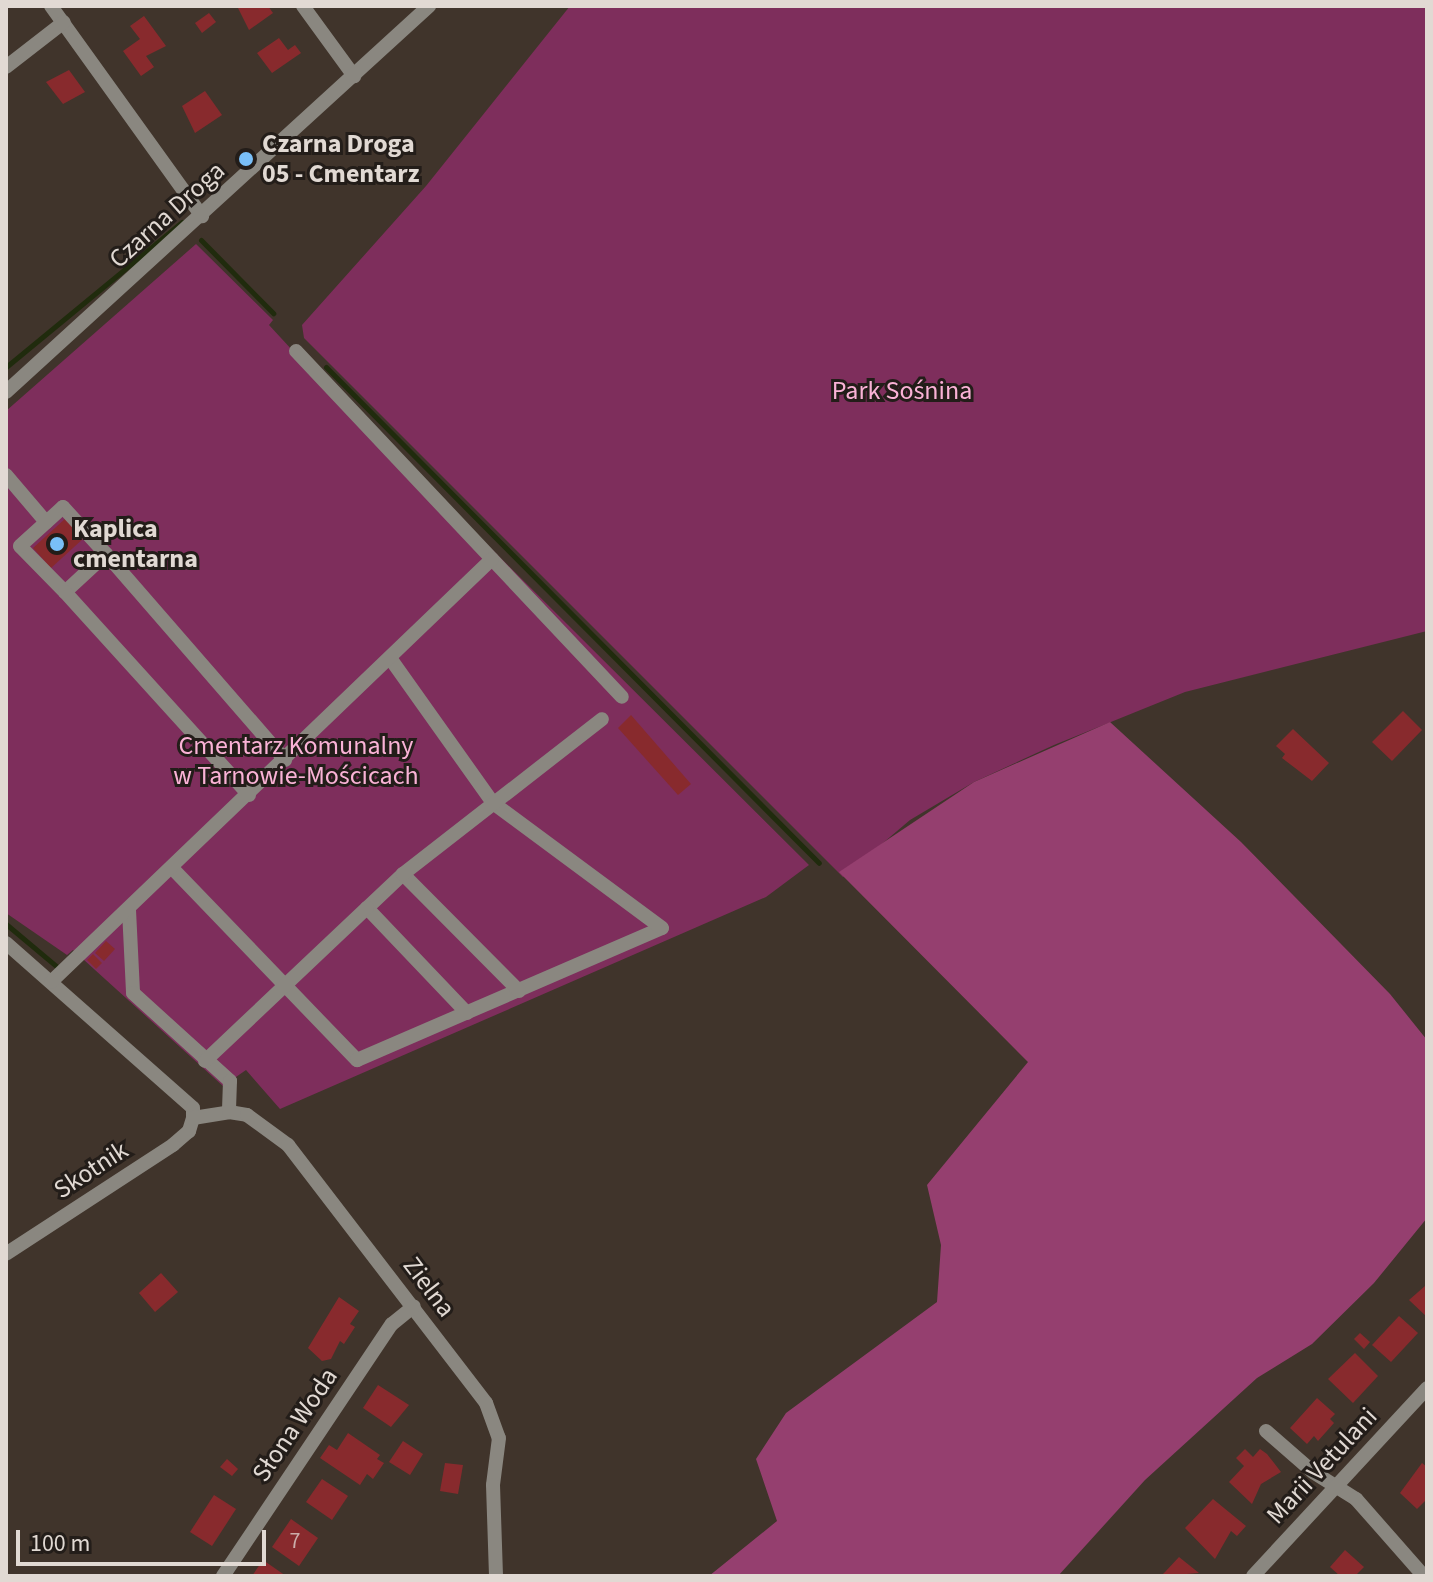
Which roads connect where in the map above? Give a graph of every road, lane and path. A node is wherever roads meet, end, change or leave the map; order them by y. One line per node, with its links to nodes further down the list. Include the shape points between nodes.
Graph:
1 (51, 6): 4 (street)
2 (303, 6): 6 (street)
3 (429, 6): 6 (street, Czarna Droga)
4 (64, 22): 5 (street); 7 (street)
5 (6, 67)
6 (354, 76): 7 (street, Czarna Droga)
7 (202, 216): 9 (street, Czarna Droga)
8 (296, 351): 13 (street)
9 (6, 392)
10 (6, 475): 11 (street)
11 (46, 522): 12 (street, via 63,507); 14 (street, via 20,546)
12 (106, 554): 14 (street); 18 (street)
13 (492, 559): 15 (street); 16 (street)
14 (65, 592): 19 (street)
15 (390, 658): 18 (street); 20 (street)
16 (622, 697)
17 (602, 719): 20 (street)
18 (285, 760): 19 (street)
19 (249, 795): 21 (street)
20 (493, 803): 22 (street); 28 (street, via 662,928)
21 (174, 870): 24 (street); 27 (street)
22 (403, 874): 23 (street); 28 (street)
23 (367, 908): 27 (street); 29 (street)
24 (129, 910): 26 (street); 30 (street, via 133,993)
25 (6, 943): 26 (street)
26 (51, 982): 32 (street, via 193,1108)
27 (285, 987): 29 (street, via 357,1060); 30 (street)
28 (519, 991): 29 (street)
29 (467, 1013)
30 (205, 1061): 31 (street, via 230,1081)
31 (229, 1112): 32 (street); 34 (street, Zielna, via 247,1115 288,1145)
32 (193, 1118): 33 (street, Skotnik, via 189,1131 173,1145)
33 (6, 1254)
34 (414, 1306): 38 (street, Słona Woda, via 392,1324); 39 (street, Zielna, via 497,1423)
35 (1427, 1388): 37 (street, Marii Vetulani)
36 (1266, 1431): 37 (street)
37 (1336, 1486): 40 (street, Marii Vetulani); 41 (street, via 1356,1499)
38 (223, 1576)
39 (496, 1576)
40 (1253, 1576)
41 (1424, 1576)

